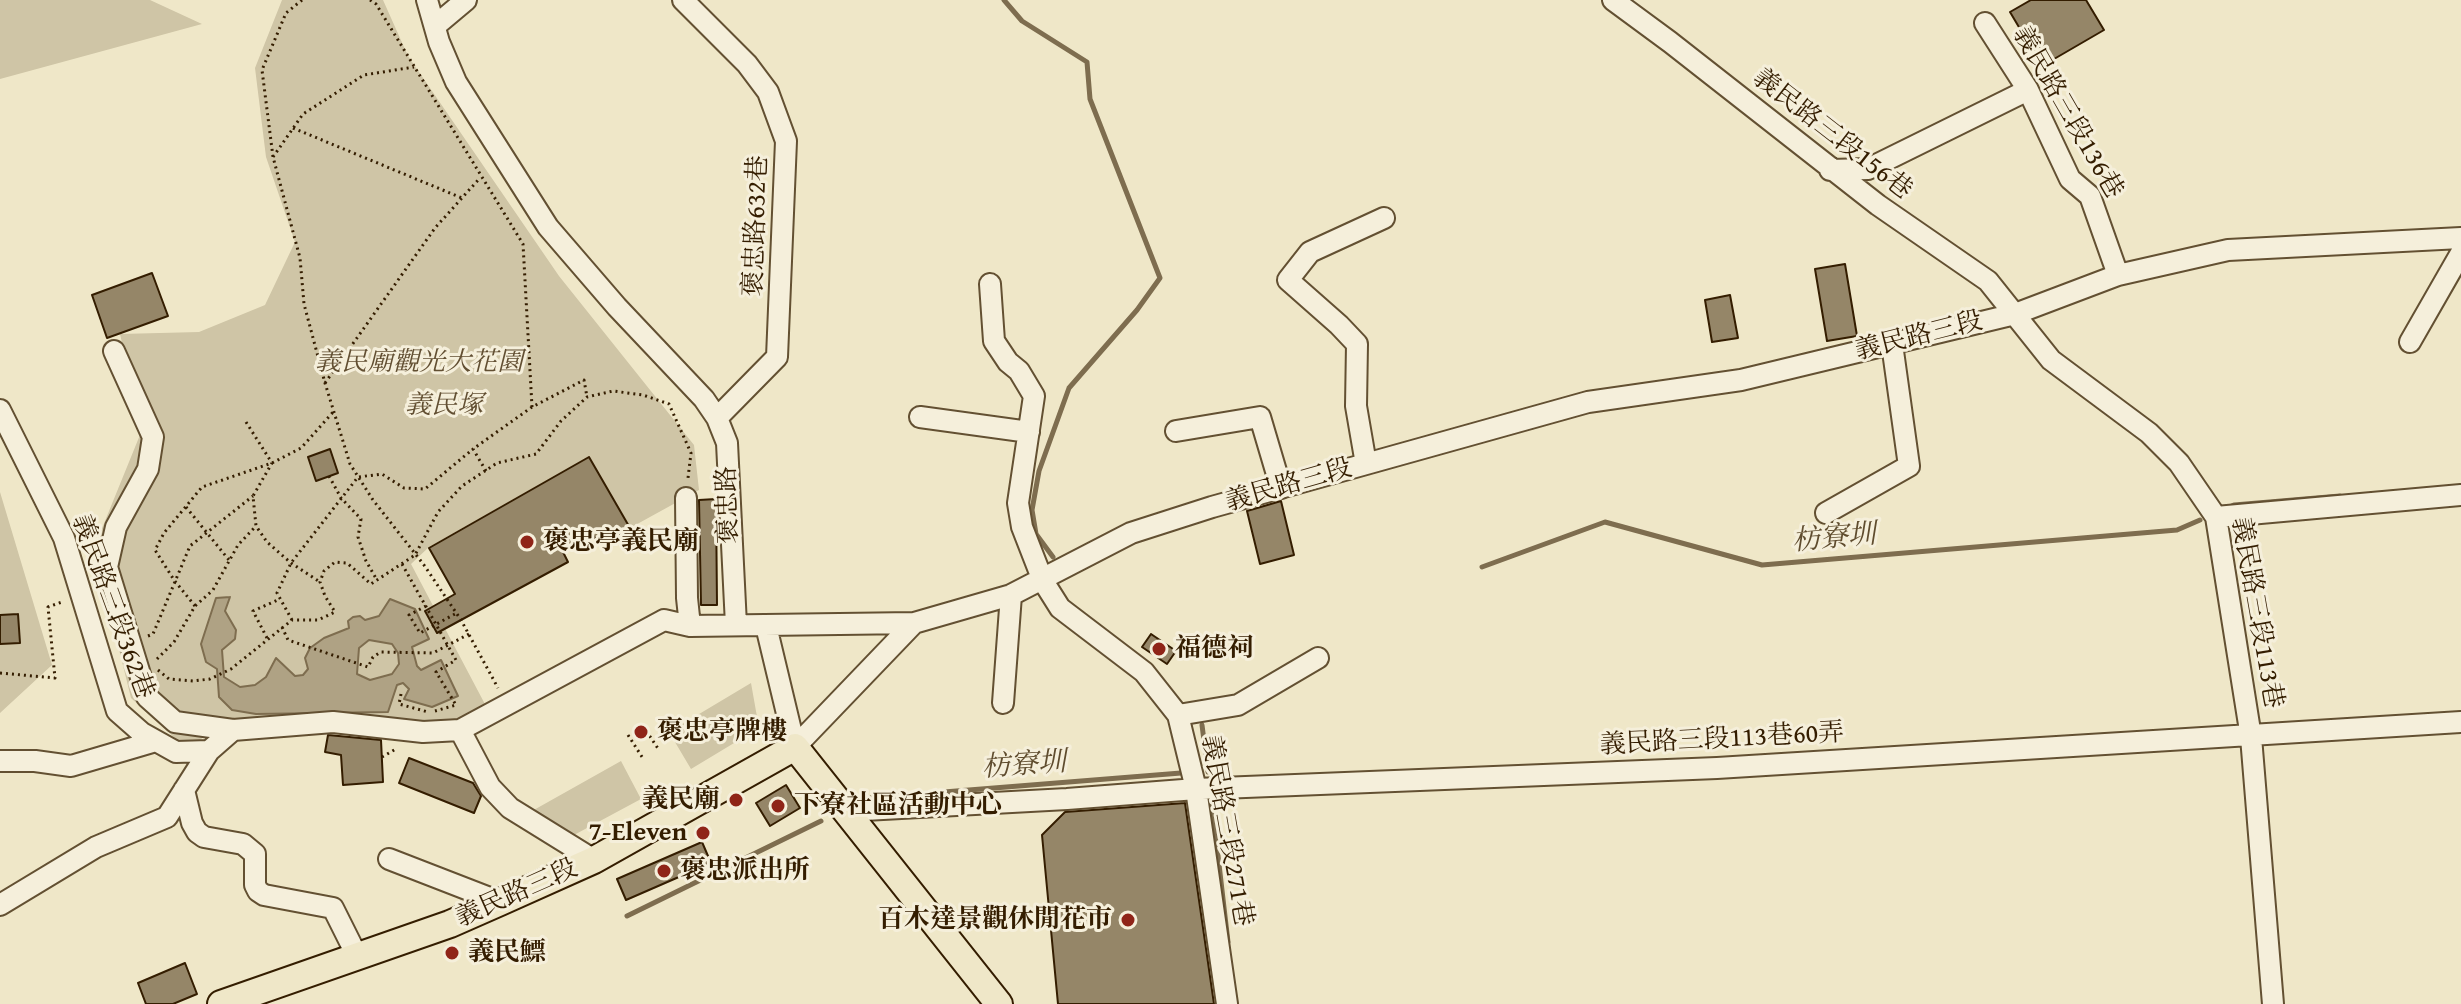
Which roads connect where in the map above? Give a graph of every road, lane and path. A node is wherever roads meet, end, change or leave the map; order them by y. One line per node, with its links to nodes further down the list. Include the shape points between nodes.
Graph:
1 (302, 0): 12 (path, via 286,13 262,70)
2 (370, 0): 9 (path)
3 (427, 0): 8 (street, 褒忠路)
4 (466, 0): 8 (street)
5 (683, 0): 31 (street, 褒忠路632巷, via 768,92 786,141 777,357)
6 (1613, 0): 13 (street, 義民路三段156巷)
7 (1985, 23): 10 (street, 義民路三段136巷)
8 (435, 26): 31 (street, 褒忠路, via 456,82 548,227)
9 (414, 67): 11 (path, via 364,75 303,114); 14 (path)
10 (2028, 90): 13 (street, via 1868,169); 19 (street, 義民路三段136巷, via 2070,179 2090,196)
11 (293, 128): 12 (path); 15 (path)
12 (273, 157): 25 (path)
13 (1830, 170): 21 (street, 義民路三段156巷, via 1988,281)
14 (480, 177): 15 (path); 27 (path, via 523,244)
15 (462, 198): 25 (path)
16 (1384, 218): 37 (street, via 1310,252 1288,280 1357,344 1356,406)
17 (2461, 238): 19 (street, 義民路三段, via 2228,250)
18 (2461, 253): 22 (street)
19 (2118, 275): 21 (street, 義民路三段)
20 (990, 284): 34 (street, 義民路三段271巷, via 994,341 1034,396)
21 (2015, 314): 23 (street, 義民路三段); 48 (street, 義民路三段113巷, via 2051,360 2149,433 2179,463)
22 (2410, 342)
23 (1892, 344): 37 (street, 義民路三段, via 1741,380 1588,402); 47 (street, via 1909,466)
24 (114, 351): 84 (street, via 153,437 148,469 116,527 107,567 147,697 175,722)
25 (325, 383): 29 (path)
26 (587, 397): 27 (path, via 584,380); 38 (path, via 536,454 497,463); 45 (path, via 613,391 669,404 691,453)
27 (532, 407): 35 (path)
28 (0, 410): 59 (street, 義民路三段362巷, via 64,538)
29 (335, 410): 36 (path, via 301,448); 40 (path)
30 (920, 417): 34 (street)
31 (717, 418): 68 (street, 褒忠路, via 727,443)
32 (246, 422): 36 (path)
33 (1176, 431): 41 (street, via 1260,417)
34 (1029, 432): 57 (street, 義民路三段271巷, via 1019,515)
35 (473, 449): 38 (path); 40 (path, via 425,489 404,488 382,474)
36 (272, 463): 43 (path); 46 (path, via 202,487)
37 (1366, 464): 41 (street, 義民路三段)
38 (486, 471): 51 (path, via 462,486 438,512)
39 (329, 476): 44 (path)
40 (358, 477): 44 (path); 51 (path)
41 (1281, 488): 57 (street, 義民路三段, via 1131,533)
42 (2461, 495): 48 (street)
43 (253, 496): 49 (path); 50 (path)
44 (341, 498): 53 (path); 56 (path, via 361,519 358,537)
45 (686, 498): 70 (street)
46 (186, 507): 50 (path); 55 (path, via 155,550)
47 (1826, 513)
48 (2216, 517): 87 (street, 義民路三段113巷)
49 (256, 526): 52 (path); 53 (path)
50 (207, 533): 52 (path); 55 (path, via 190,546)
51 (415, 555): 54 (path); 64 (path)
52 (230, 561): 62 (path, via 213,590)
53 (291, 563): 58 (path); 61 (path, via 277,593)
54 (402, 564): 56 (path); 63 (path)
55 (174, 580): 62 (path); 74 (path, via 153,634)
56 (377, 580): 58 (path, via 371,584 347,563 335,562)
57 (1043, 581): 60 (street, 義民路三段); 81 (street, 義民路三段271巷, via 1060,608 1144,672)
58 (320, 582): 65 (path, via 335,612 318,620)
59 (81, 595): 77 (path, via 48,607 55,678); 88 (street, 義民路三段362巷, via 117,711)
60 (1011, 595): 66 (street, 義民路三段); 79 (street)
61 (280, 599): 65 (path); 73 (path, via 253,611)
62 (195, 606): 73 (path, via 174,642 151,664 169,679 210,679 231,669)
63 (426, 606): 67 (path); 67 (path, via 409,615 420,633)
64 (456, 613): 67 (path); 72 (path)
65 (292, 620): 69 (path)
66 (914, 623): 71 (street); 89 (street, 義民路三段)
67 (436, 624): 75 (path)
68 (736, 625): 70 (street); 71 (street)
69 (282, 626): 73 (path); 75 (path, via 288,640 368,667 381,652 433,653)
70 (690, 626): 80 (street, via 664,620)
71 (766, 626): 89 (street)
72 (469, 634): 75 (path); 80 (path)
73 (267, 638)
74 (139, 639)
75 (448, 645): 78 (path, via 456,660 436,672 456,705 429,713 399,704)
76 (1318, 658): 81 (street, via 1238,705)
77 (0, 673)
78 (401, 694)
79 (1003, 703)
80 (507, 706): 85 (street)
81 (1178, 715): 94 (street, 義民路三段271巷)
82 (2461, 722): 87 (street, 義民路三段113巷60弄)
83 (643, 726): 90 (path)
84 (233, 730): 85 (street, via 333,722 423,732); 91 (street)
85 (460, 730): 98 (street, via 490,787 510,808)
86 (628, 735): 92 (path)
87 (2251, 737): 94 (street, 義民路三段113巷60弄, via 1717,768); 105 (street, 義民路三段113巷)
88 (156, 741): 91 (street, 義民路三段362巷, via 176,752); 93 (street, via 71,766)
89 (795, 747): 96 (main road); 98 (main road, 義民路三段)
90 (659, 750)
91 (209, 751): 95 (street)
92 (644, 760)
93 (0, 761)
94 (1196, 789): 96 (street, 義民路三段113巷60弄); 104 (street, 義民路三段271巷)
95 (184, 790): 100 (street, via 167,817 96,847); 101 (street, via 197,832 243,844 255,854 258,891 333,908)
96 (846, 811): 103 (main road)
97 (389, 859): 99 (street)
98 (594, 860): 99 (main road, 義民路三段)
99 (500, 902): 101 (main road, 義民路三段)
100 (0, 905)
101 (357, 956): 102 (main road, 義民路三段)
102 (221, 1004)
103 (999, 1004)
104 (1227, 1004)
105 (2273, 1004)

